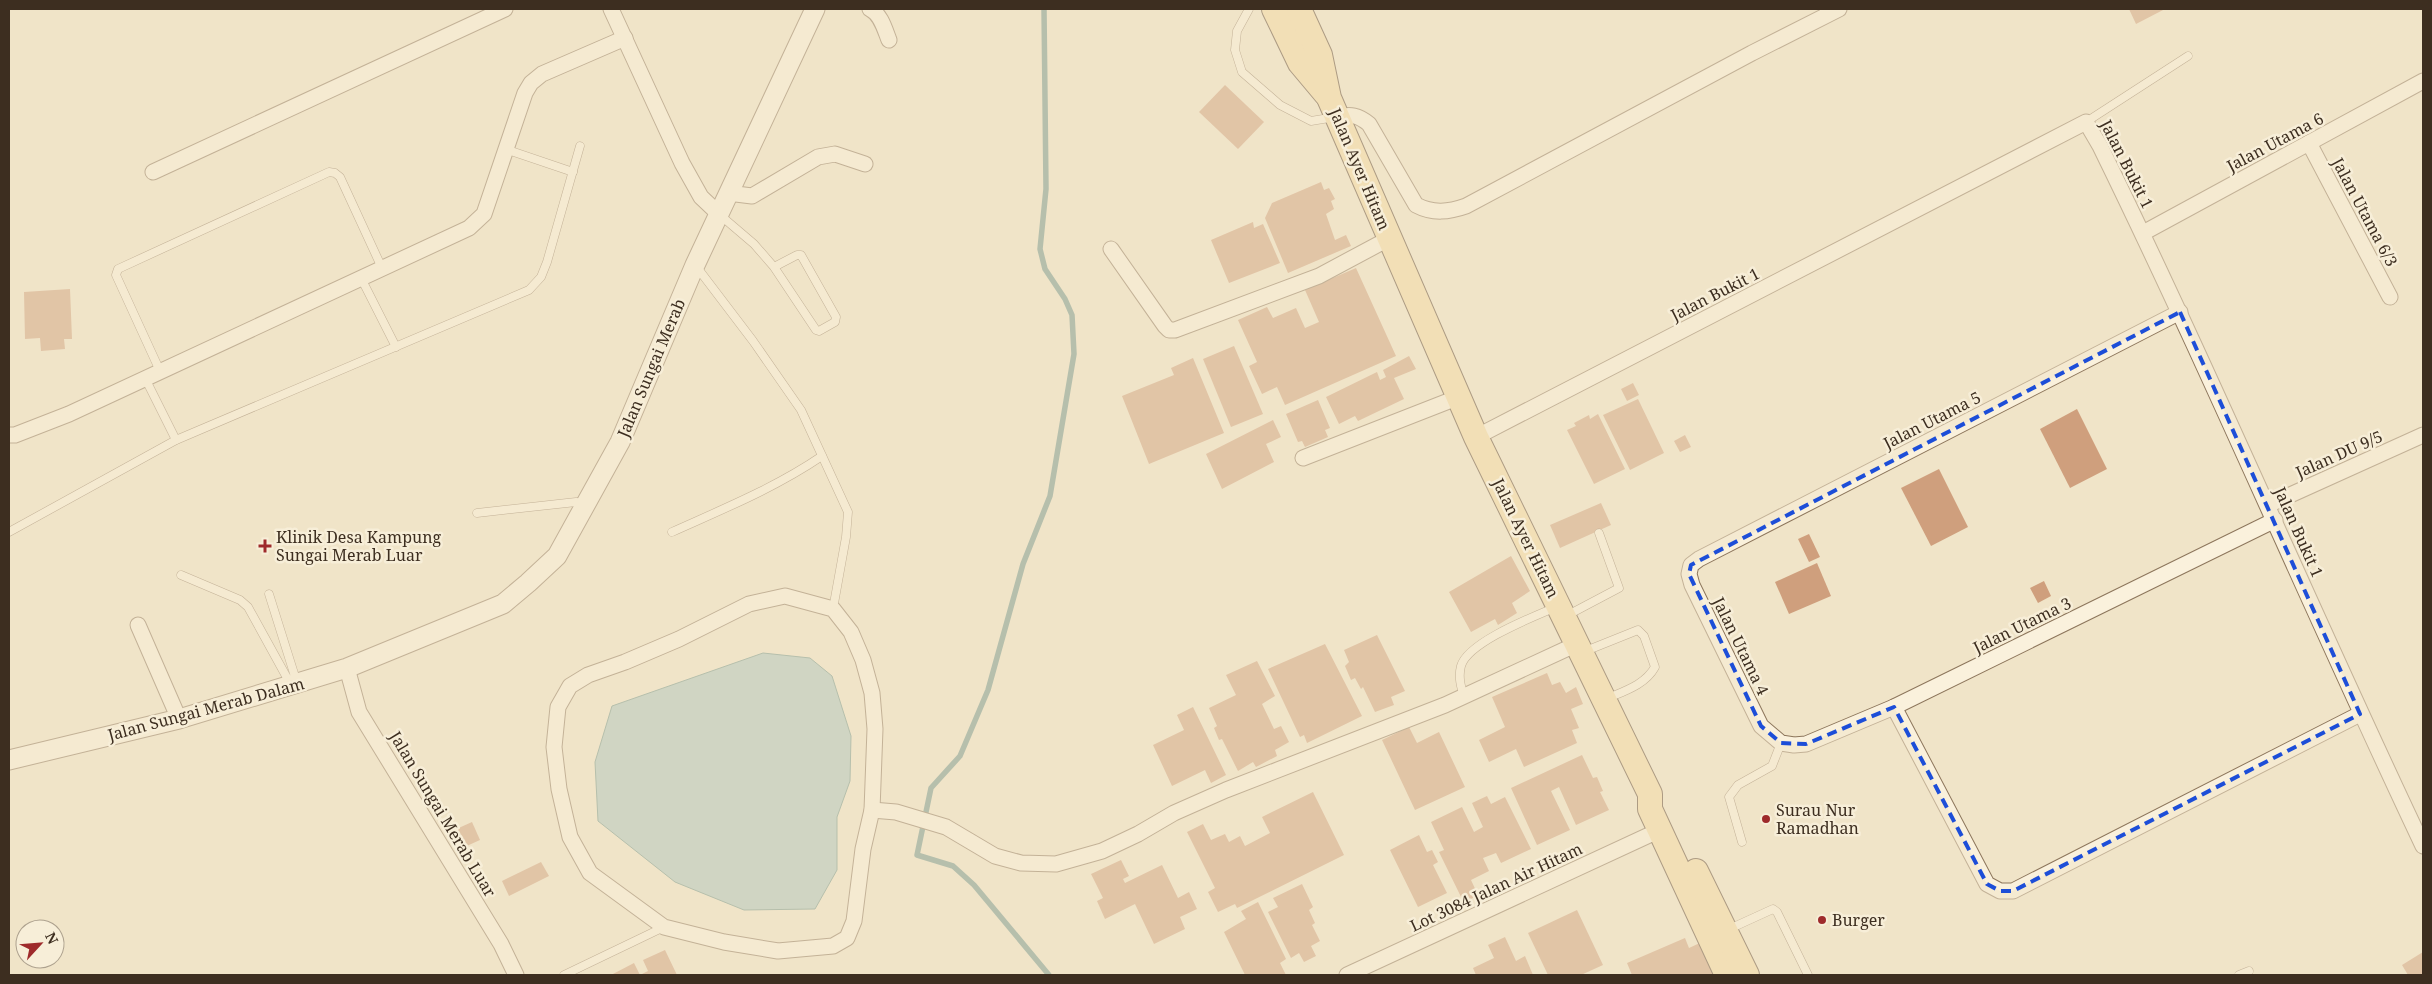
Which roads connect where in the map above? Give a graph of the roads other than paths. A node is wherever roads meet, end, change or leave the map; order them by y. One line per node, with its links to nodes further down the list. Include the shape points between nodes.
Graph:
1 (505, 9): 19 (street)
2 (611, 9): 8 (street)
3 (815, 9): 21 (street, Jalan Sungai Merab)
4 (870, 9): 9 (street, via 884,27)
5 (1249, 9): 13 (lane, via 1237,31 1235,50 1242,72 1280,105 1312,121)
6 (1839, 9): 13 (street, via 1466,206 1452,210 1426,210 1416,205 1369,124)
7 (1288, 12): 11 (main road); 11 (main road, Jalan Ayer Hitam)
8 (625, 38): 17 (street, via 542,74 531,83); 22 (street, via 682,163 701,197)
9 (889, 40)
10 (2188, 56): 14 (lane)
11 (1310, 59): 13 (main road, Jalan Ayer Hitam)
12 (2423, 81): 15 (street, Jalan Utama 6)
13 (1333, 107): 24 (main road, Jalan Ayer Hitam)
14 (2086, 122): 23 (street, Jalan Bukit 1); 38 (street, Jalan Bukit 1)
15 (2309, 143): 23 (street, Jalan Utama 6); 30 (street, Jalan Utama 6/3)
16 (580, 146): 20 (lane)
17 (505, 149): 20 (lane); 27 (street, via 484,214 469,228)
18 (865, 164): 21 (street, via 835,154 818,157 752,196)
19 (153, 172)
20 (573, 172): 32 (lane, via 542,276 529,290)
21 (728, 193): 22 (street, Jalan Sungai Merab)
22 (720, 215): 26 (street, Jalan Sungai Merab); 28 (lane, via 754,244)
23 (2143, 233): 31 (street, Jalan Bukit 1)
24 (1390, 238): 25 (street, via 1319,276 1175,330 1164,326); 35 (main road, Jalan Ayer Hitam)
25 (1111, 249)
26 (694, 265): 40 (lane, via 801,410); 42 (street, Jalan Sungai Merab, via 620,442)
27 (382, 268): 29 (street); 33 (lane, via 340,177 329,172 118,269 116,275)
28 (774, 268): 28 (lane, via 801,255 836,317 835,322 816,330)
29 (361, 278): 32 (lane); 33 (street)
30 (2390, 297)
31 (2180, 312): 43 (street, Jalan Bukit 1); 49 (street, Jalan Utama 5)
32 (396, 347): 39 (lane)
33 (160, 371): 34 (street)
34 (145, 378): 36 (street, via 69,414); 39 (lane)
35 (1459, 397): 38 (main road, Jalan Ayer Hitam); 41 (street)
36 (9, 435)
37 (2423, 435): 43 (street, Jalan DU 9/5)
38 (1476, 437): 53 (main road, Jalan Ayer Hitam)
39 (176, 440): 46 (lane)
40 (822, 456): 47 (lane, via 775,485); 52 (lane, via 848,512)
41 (1303, 458)
42 (587, 503): 44 (lane); 55 (street, Jalan Sungai Merab, via 557,556 503,604)
43 (2268, 505): 45 (street, Jalan Bukit 1)
44 (477, 513)
45 (2275, 520): 61 (street, Jalan Utama 3); 62 (street, Jalan Bukit 1)
46 (9, 532)
47 (672, 532)
48 (1599, 533): 53 (lane, via 1619,588)
49 (1699, 559): 64 (street, Jalan Utama 4, via 1691,565 1692,585 1761,726)
50 (181, 575): 58 (lane, via 240,600 248,607)
51 (269, 594): 58 (lane)
52 (833, 609): 67 (street, via 851,632 872,693 875,729); 71 (street, via 785,596 749,604 670,642 588,675 570,686 558,707 554,747 559,789 570,836 590,873)
53 (1561, 611): 56 (main road, Jalan Ayer Hitam); 59 (lane, via 1509,628 1470,652 1461,665 1460,682)
54 (138, 625): 63 (street)
55 (399, 647): 57 (street, Jalan Sungai Merab Dalam)
56 (1579, 648): 59 (street); 60 (main road, Jalan Ayer Hitam); 60 (lane, via 1638,630 1644,636 1655,667 1651,674 1643,682)
57 (347, 668): 58 (street, Jalan Sungai Merab Dalam); 74 (street, Jalan Sungai Merab Luar, via 360,712 501,944)
58 (295, 686): 63 (street, Jalan Sungai Merab Dalam)
59 (1464, 697): 67 (street, via 1226,790 1102,851 1056,864 1021,863 995,856 946,827 896,812)
60 (1604, 700): 66 (main road, Jalan Ayer Hitam)
61 (1894, 707): 62 (street, via 1987,884 2000,891 2013,891); 64 (street, Jalan Utama 3, via 1806,744)
62 (2360, 714): 70 (street, Jalan Bukit 1)
63 (179, 719): 65 (street, Jalan Sungai Merab Dalam)
64 (1781, 743): 69 (lane, via 1772,766 1738,785 1729,797)
65 (9, 760)
66 (1650, 794): 68 (main road, Jalan Ayer Hitam, via 1650,809); 72 (main road, via 1664,803)
67 (872, 810): 71 (street, via 854,921 847,938 833,946 778,951)
68 (1660, 830): 76 (street, Lot 3084 Jalan Air Hitam); 77 (main road, Jalan Ayer Hitam)
69 (1742, 842)
70 (2423, 846)
71 (664, 927): 75 (lane)
72 (1725, 931): 78 (main road); 79 (lane, via 1773,909)
73 (2248, 970): 80 (lane)
74 (516, 975)
75 (564, 975)
76 (1347, 975)
77 (1727, 975)
78 (1747, 975)
79 (1808, 975)
80 (2239, 975)

